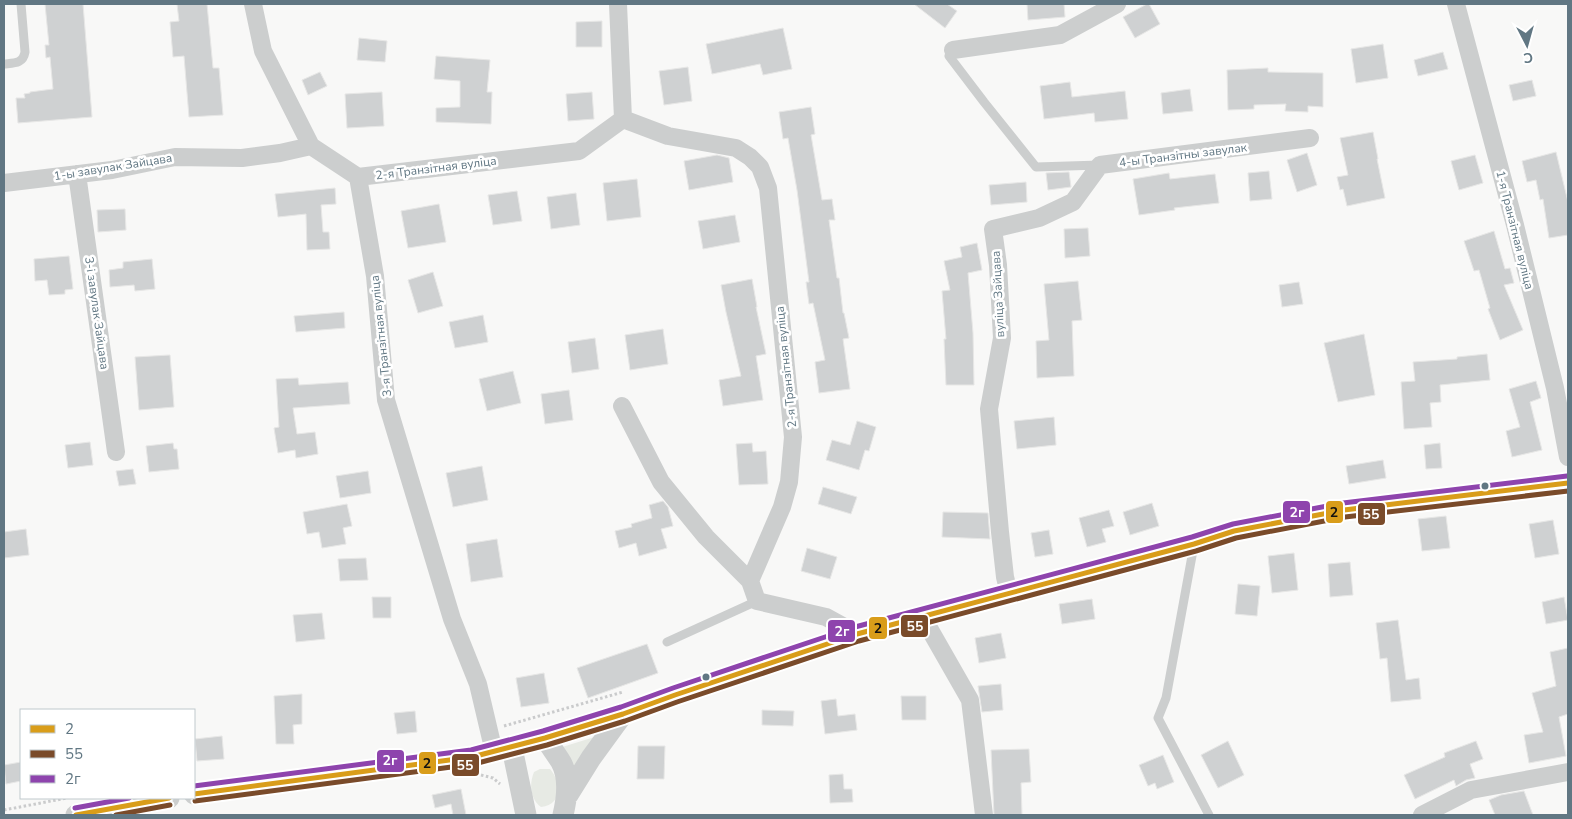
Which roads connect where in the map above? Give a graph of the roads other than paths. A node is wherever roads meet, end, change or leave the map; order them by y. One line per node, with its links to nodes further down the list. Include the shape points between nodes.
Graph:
1 (21, 4): 7 (lane, via 24,57 18,63)
2 (253, 4): 10 (street, via 263,51)
3 (618, 4): 8 (street)
4 (1117, 4): 6 (street, via 1060,35)
5 (1456, 5): 17 (street, 1-я Транзітная вуліца, via 1555,388)
6 (953, 50): 11 (lane, via 950,56 1036,166)
7 (4, 64)
8 (623, 119): 13 (street, 2-я Транзітная вуліца, via 579,151); 20 (street, 2-я Транзітная вуліца, via 668,136 736,148 760,167 768,188 793,436 789,482 782,507)
9 (1310, 138): 11 (street, 4-ы Транзітны завулак)
10 (311, 146): 12 (street, 1-ы завулак Зайцава, via 242,158 175,157); 13 (street)
11 (1100, 165): 21 (street, вуліца Зайцава, via 1073,202 1038,218 993,229 1002,338 989,409)
12 (77, 174): 14 (street, 1-ы завулак Зайцава); 16 (street, 3-і завулак Зайцава)
13 (358, 177): 28 (street, 3-я Транзітная вуліца, via 375,276 386,400 452,619 478,684 490,731)
14 (4, 183)
15 (622, 406): 20 (street, via 660,482 706,537)
16 (116, 452)
17 (1568, 457)
18 (1568, 483): 19 (street, via 1344,510 1234,531)
19 (1194, 544): 21 (street); 36 (lane, via 1166,698 1158,718)
20 (750, 581): 22 (street)
21 (1009, 593): 23 (street)
22 (757, 601): 24 (street, via 826,617); 25 (lane)
23 (922, 616): 24 (street); 35 (street, via 970,700)
24 (857, 634): 26 (street)
25 (667, 642)
26 (623, 714): 27 (street); 32 (street, via 591,758)
27 (545, 738): 28 (street); 32 (street, via 562,763 566,778)
28 (503, 750): 30 (street, via 472,757); 34 (street)
29 (1568, 772): 37 (street, via 1471,790)
30 (195, 794)
31 (164, 799): 33 (street)
32 (566, 805)
33 (76, 815)
34 (526, 815)
35 (984, 815)
36 (1209, 815)
37 (1422, 815)

